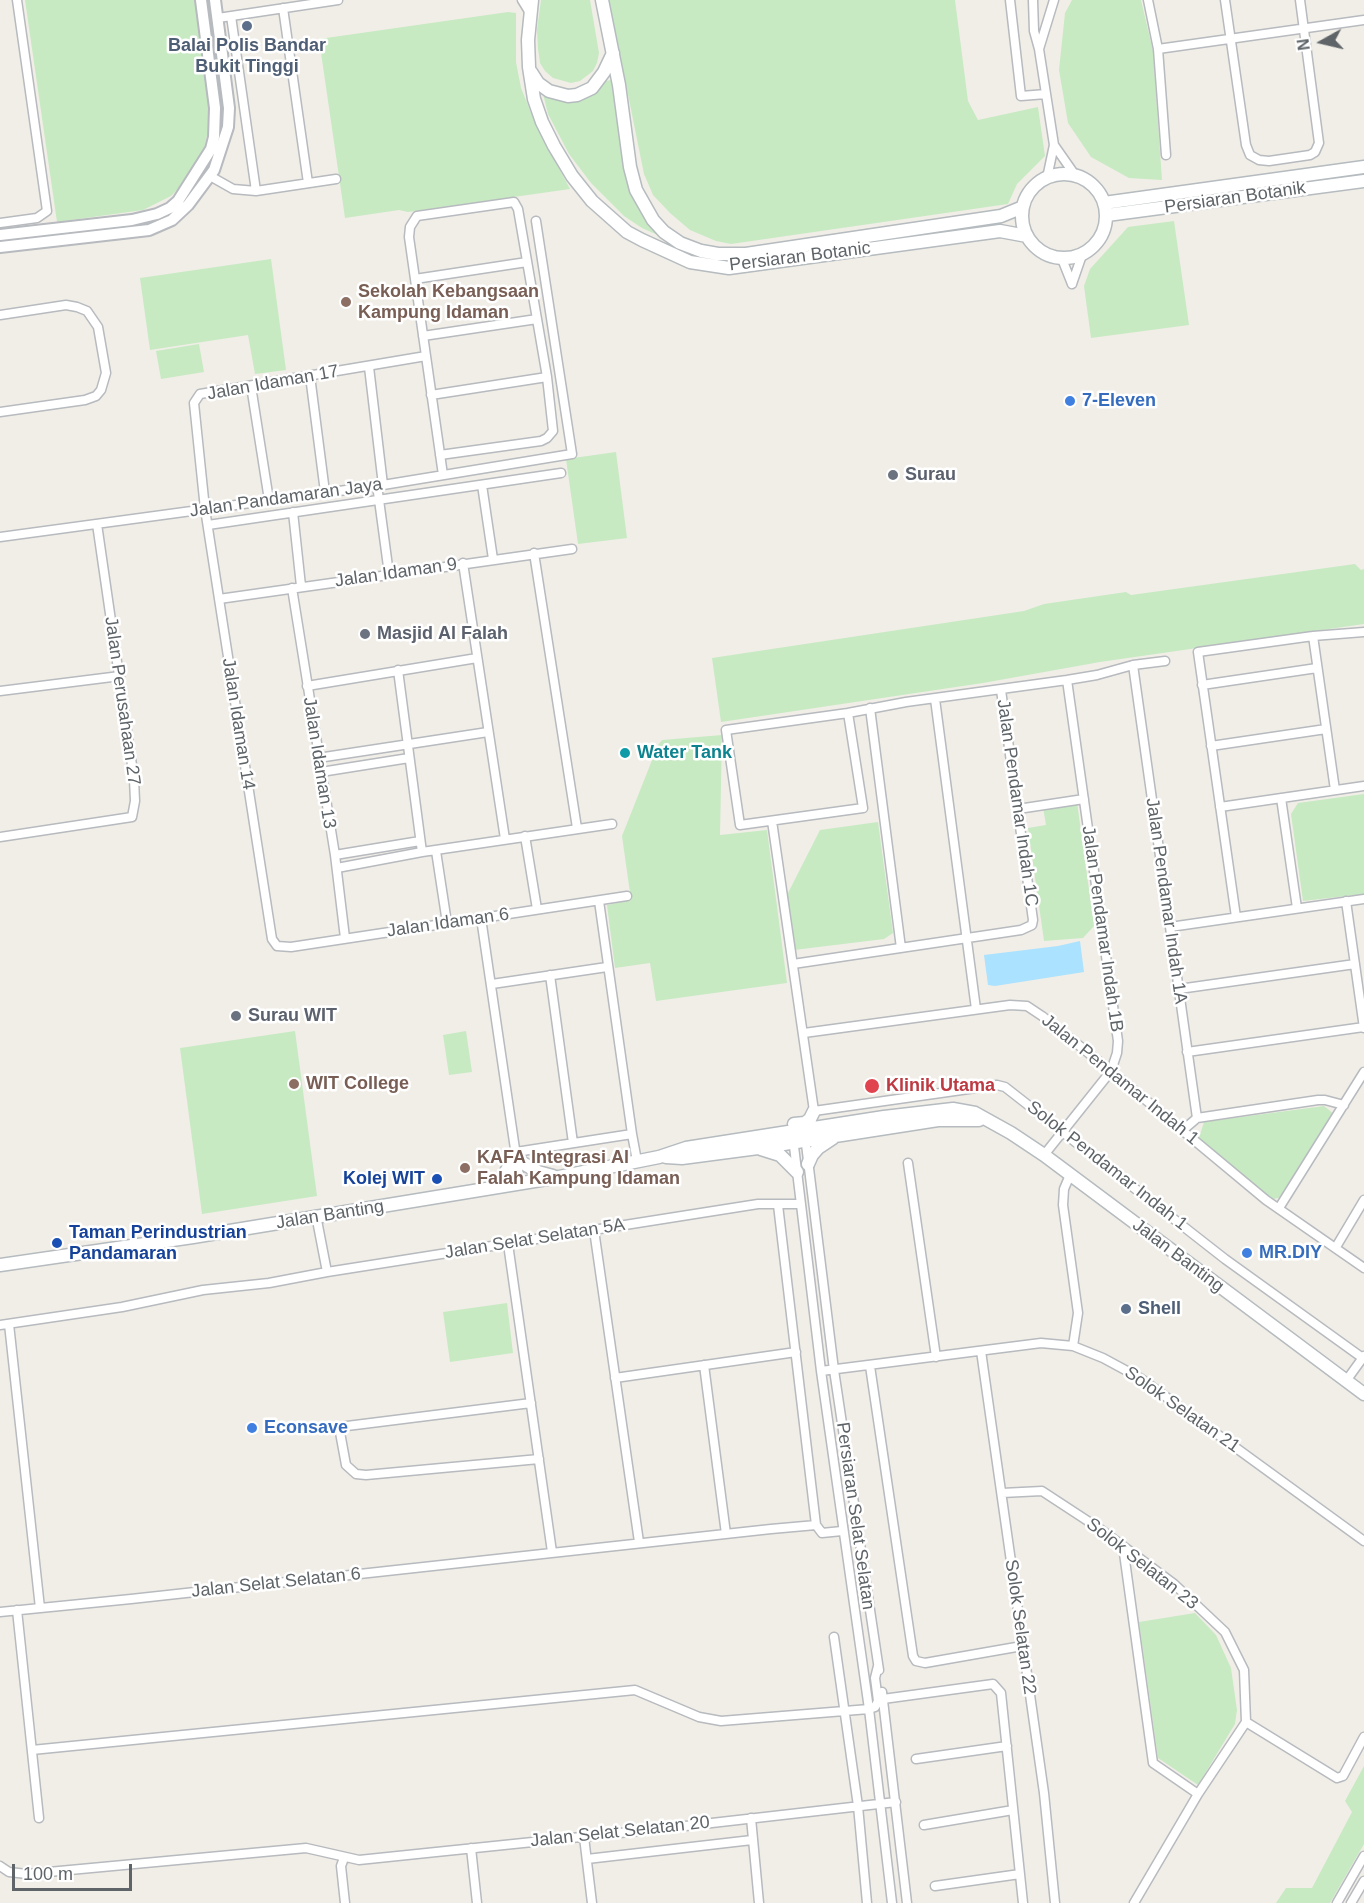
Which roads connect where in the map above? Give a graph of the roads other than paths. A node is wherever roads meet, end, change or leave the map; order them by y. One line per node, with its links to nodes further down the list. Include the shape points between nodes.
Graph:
1 (17, 0): 40 (street, via 47,211 38,218)
2 (201, 0): 26 (street, via 215,108)
3 (215, 0): 16 (street)
4 (338, 0): 14 (street)
5 (522, 0): 13 (street)
6 (602, 0): 22 (main road, Persiaran Botanic)
7 (1010, 0): 24 (street, via 1022,96)
8 (1033, 0): 20 (street)
9 (1054, 0): 20 (street)
10 (1148, 0): 21 (street)
11 (1225, 0): 19 (street)
12 (1300, 0): 18 (street)
13 (531, 6): 23 (main road, Persiaran Botanic)
14 (283, 8): 15 (street); 34 (street)
15 (231, 16): 16 (street); 36 (street)
16 (218, 18): 30 (street, via 229,118)
17 (1364, 20): 18 (street)
18 (1305, 29): 19 (street); 19 (street, via 1318,147 1315,152 1269,161 1251,155 1246,145)
19 (1230, 38): 21 (street)
20 (1039, 49): 24 (street)
21 (1158, 49): 27 (street)
22 (613, 53): 23 (main road, via 592,88 577,95 549,91); 37 (main road, Persiaran Botanic, via 636,190 664,232 701,251 746,254 1001,216)
23 (528, 68): 42 (main road, Persiaran Botanic, via 542,122 572,176 592,201 627,232 690,262 729,268 1000,231)
24 (1046, 94): 25 (street)
25 (1054, 145): 29 (street); 31 (street)
26 (211, 149): 30 (street); 35 (street)
27 (1166, 155)
28 (1364, 167): 38 (main road)
29 (1075, 175): 31 (main road); 38 (main road, via 1096,188)
30 (210, 176): 35 (street); 36 (street, via 233,189); 43 (street, via 188,206 164,225 134,232)
31 (1047, 178): 37 (main road, via 1036,185)
32 (336, 179): 34 (street)
33 (1364, 181): 38 (main road, Persiaran Botanik)
34 (308, 183): 36 (street)
35 (189, 186): 41 (street, via 170,208 147,217)
36 (256, 190)
37 (1023, 207): 42 (main road)
38 (1106, 209): 44 (main road, via 1100,239)
39 (536, 221): 60 (street, Jalan Pandamaran Jaya, via 572,454)
40 (0, 223)
41 (0, 235)
42 (1027, 236): 45 (main road, via 1042,252)
43 (0, 245)
44 (1082, 255): 45 (main road); 45 (street, via 1072,284)
45 (1062, 259)
46 (527, 262): 47 (street); 47 (street, via 518,209 509,202 417,216 409,231); 49 (street)
47 (415, 279): 50 (street)
48 (0, 315): 57 (street, via 66,305 87,311 98,327 106,374 101,390 85,400)
49 (537, 319): 50 (street); 54 (street)
50 (423, 336): 51 (street)
51 (426, 356): 52 (street, Jalan Idaman 17); 56 (street)
52 (369, 366): 53 (street, Jalan Idaman 17); 61 (street)
53 (310, 376): 55 (street, Jalan Idaman 17); 63 (street)
54 (547, 377): 56 (street); 58 (street, via 553,426 547,438)
55 (251, 386): 64 (street); 66 (street, Jalan Idaman 17, via 200,394 194,403)
56 (431, 395): 58 (street)
57 (0, 412)
58 (440, 455): 60 (street)
59 (561, 473): 62 (street, Jalan Pandamaran Jaya)
60 (443, 475): 61 (street, Jalan Pandamaran Jaya)
61 (380, 485): 63 (street, Jalan Pandamaran Jaya); 65 (street)
62 (482, 485): 65 (street, Jalan Pandamaran Jaya); 73 (street)
63 (325, 492): 64 (street, Jalan Pandamaran Jaya)
64 (269, 500): 66 (street, Jalan Pandamaran Jaya)
65 (379, 501): 67 (street, Jalan Pandamaran Jaya); 75 (street)
66 (205, 509): 68 (street, Jalan Pandamaran Jaya); 69 (street, Jalan Idaman 14)
67 (293, 512): 69 (street, Jalan Pandamaran Jaya); 76 (street, Jalan Idaman 13)
68 (97, 524): 70 (street, Jalan Pandamaran Jaya); 85 (street, Jalan Perusahaan 27)
69 (208, 525): 77 (street, Jalan Idaman 14)
70 (0, 537)
71 (572, 549): 72 (street, Jalan Idaman 9)
72 (534, 553): 73 (street, Jalan Idaman 9); 109 (street)
73 (493, 559): 74 (street, Jalan Idaman 9)
74 (464, 563): 75 (street, Jalan Idaman 9); 80 (street)
75 (389, 574): 76 (street, Jalan Idaman 9)
76 (297, 587): 77 (street, Jalan Idaman 9); 88 (street, Jalan Idaman 13)
77 (219, 599): 130 (street, Jalan Idaman 14)
78 (1364, 632): 79 (street)
79 (1313, 636): 83 (street); 87 (street, via 1198,652)
80 (477, 658): 84 (street); 95 (street)
81 (1165, 661): 82 (street)
82 (1133, 665): 86 (street); 127 (street, Jalan Pendamar Indah 1A)
83 (1317, 668): 87 (street); 94 (street)
84 (398, 670): 88 (street); 96 (street)
85 (120, 676): 90 (street); 111 (street, Jalan Perusahaan 27, via 134,779 132,817)
86 (1067, 680): 89 (street); 104 (street, Jalan Pendamar Indah 1B)
87 (1202, 685): 97 (street)
88 (306, 686): 98 (street, Jalan Idaman 13)
89 (1001, 690): 91 (street); 106 (street, Jalan Pendamar Indah 1C)
90 (0, 691)
91 (935, 699): 92 (street); 129 (street)
92 (870, 708): 93 (street); 131 (street)
93 (848, 713): 107 (street, via 862,808); 107 (street, via 726,730 740,825)
94 (1326, 729): 97 (street); 102 (street)
95 (488, 732): 96 (street); 112 (street)
96 (408, 744): 98 (street); 99 (street)
97 (1211, 746): 105 (street)
98 (318, 758): 100 (street, Jalan Idaman 13)
99 (409, 758): 100 (street); 113 (street)
100 (321, 772): 116 (street, Jalan Idaman 13)
101 (1364, 786): 102 (street)
102 (1335, 790): 103 (street)
103 (1281, 798): 105 (street); 122 (street)
104 (1084, 799): 106 (street); 142 (street, Jalan Pendamar Indah 1B, via 1118,1041)
105 (1220, 807): 124 (street)
106 (1018, 809): 129 (street, Jalan Pendamar Indah 1C, via 1032,925)
107 (772, 821): 133 (street)
108 (612, 824): 109 (street)
109 (577, 828): 110 (street)
110 (525, 836): 112 (street); 123 (street)
111 (0, 837)
112 (505, 839): 114 (street)
113 (420, 841): 115 (street); 116 (street)
114 (435, 851): 115 (street); 126 (street)
115 (422, 852): 117 (street)
116 (335, 855): 117 (street, Jalan Idaman 13)
117 (337, 868): 128 (street, Jalan Idaman 13)
118 (627, 896): 120 (street, Jalan Idaman 6)
119 (1364, 899): 121 (street)
120 (598, 901): 123 (street, Jalan Idaman 6); 134 (street)
121 (1346, 901): 122 (street); 132 (street)
122 (1297, 908): 124 (street)
123 (537, 909): 125 (street, Jalan Idaman 6)
124 (1236, 917): 127 (street)
125 (481, 918): 126 (street, Jalan Idaman 6); 136 (street)
126 (447, 923): 128 (street, Jalan Idaman 6)
127 (1170, 927): 137 (street, Jalan Pendamar Indah 1A)
128 (345, 938): 130 (street, Jalan Idaman 6, via 283,948)
129 (966, 938): 131 (street, Jalan Pendamar Indah 1C); 138 (street)
130 (272, 939)
131 (901, 948): 133 (street, Jalan Pendamar Indah 1C)
132 (1355, 963): 137 (street); 139 (street)
133 (793, 964): 140 (street)
134 (607, 967): 135 (street); 150 (street)
135 (550, 975): 136 (street); 154 (street)
136 (492, 984): 156 (street)
137 (1179, 989): 141 (street, Jalan Pendamar Indah 1A)
138 (976, 1009): 140 (street, Jalan Pendamar Indah 1); 142 (street, Jalan Pendamar Indah 1, via 1027,1006)
139 (1364, 1027): 141 (street)
140 (804, 1033): 145 (street)
141 (1187, 1052): 146 (street, Jalan Pendamar Indah 1A)
142 (1111, 1071): 148 (street, Jalan Pendamar Indah 1); 149 (street, Jalan Pendamar Indah 1B)
143 (1364, 1072): 144 (street)
144 (1344, 1105): 146 (street, via 1318,1100); 168 (street)
145 (814, 1111): 149 (street, Solok Pendamar Indah 1, via 998,1085); 153 (main road, via 805,1123 776,1128)
146 (1197, 1118): 148 (street)
147 (989, 1121): 151 (main road, Jalan Banting, via 948,1119); 152 (main road, Jalan Banting, via 963,1110 936,1110); 155 (main road, Jalan Banting)
148 (1183, 1130): 168 (street, Jalan Pendamar Indah 1)
149 (1063, 1132): 155 (street, Jalan Pendamar Indah 1B); 181 (street, Solok Pendamar Indah 1, via 1225,1259)
150 (632, 1134): 154 (street); 157 (street)
151 (843, 1134): 152 (main road, Jalan Banting); 159 (main road, via 818,1148)
152 (799, 1136): 153 (main road, Jalan Banting); 159 (street, Persiaran Selat Selatan); 160 (street, Persiaran Selat Selatan)
153 (757, 1142): 157 (main road, Jalan Banting, via 680,1149); 160 (main road, via 780,1155)
154 (573, 1143): 156 (street)
155 (1044, 1155): 161 (main road, Jalan Banting)
156 (516, 1156): 162 (main road, via 538,1172); 163 (street); 164 (main road)
157 (637, 1161): 162 (main road, Jalan Banting)
158 (908, 1163): 180 (street)
159 (808, 1164): 184 (street, Persiaran Selat Selatan)
160 (797, 1172): 166 (street, Persiaran Selat Selatan)
161 (1070, 1175): 177 (street, via 1063,1205 1078,1313); 187 (main road, Jalan Banting)
162 (559, 1177): 163 (main road, Jalan Banting)
163 (520, 1183): 164 (main road, Jalan Banting)
164 (496, 1187): 169 (main road, Jalan Banting)
165 (1364, 1200): 172 (street)
166 (801, 1204): 167 (street, Jalan Selat Selatan 5A); 185 (street, Persiaran Selat Selatan)
167 (778, 1205): 170 (street, Jalan Selat Selatan 5A, via 758,1204); 179 (street)
168 (1279, 1209): 172 (street, Jalan Pendamar Indah 1)
169 (316, 1215): 173 (main road, Jalan Banting); 175 (street)
170 (594, 1230): 171 (street, Jalan Selat Selatan 5A); 186 (street)
171 (508, 1244): 175 (street, Jalan Selat Selatan 5A); 189 (street)
172 (1336, 1247): 174 (street, Jalan Pendamar Indah 1)
173 (0, 1265)
174 (1364, 1268)
175 (327, 1272): 176 (street, Jalan Selat Selatan 5A)
176 (4, 1324): 199 (street)
177 (1073, 1346): 178 (street, Solok Selatan 21, via 1041,1343); 195 (street, Solok Selatan 21, via 1140,1378)
178 (981, 1351): 180 (street, Solok Selatan 21); 191 (street, Solok Selatan 22)
179 (795, 1352): 182 (street); 192 (street)
180 (936, 1357): 183 (street, Solok Selatan 21)
181 (1363, 1358): 187 (street)
182 (704, 1365): 186 (street); 194 (street)
183 (870, 1366): 184 (street, Solok Selatan 21); 203 (street, via 913,1656 925,1663)
184 (834, 1370): 185 (street, Solok Selatan 21); 204 (street, Persiaran Selat Selatan)
185 (821, 1371): 193 (street, Persiaran Selat Selatan)
186 (615, 1378): 196 (street)
187 (1346, 1380): 188 (main road, Jalan Banting)
188 (1364, 1394)
189 (531, 1403): 190 (street); 190 (street, via 339,1427 346,1465 356,1474)
190 (539, 1459): 198 (street)
191 (1002, 1493): 197 (street, Solok Selatan 23, via 1042,1491); 203 (street, Solok Selatan 22)
192 (816, 1525): 193 (street, via 822,1533); 194 (street, Jalan Selat Selatan 6)
193 (842, 1532): 206 (street, Persiaran Selat Selatan)
194 (726, 1534): 196 (street, Jalan Selat Selatan 6)
195 (1364, 1541)
196 (639, 1542): 198 (street, Jalan Selat Selatan 6)
197 (1123, 1546): 208 (street, Solok Selatan 23, via 1174,1584 1226,1632 1244,1670); 213 (street, via 1152,1763)
198 (552, 1552): 199 (street, Jalan Selat Selatan 6)
199 (40, 1608): 200 (street, Jalan Selat Selatan 6)
200 (17, 1610): 201 (street, Jalan Selat Selatan 6); 211 (street)
201 (0, 1612)
202 (834, 1637): 207 (street)
203 (1022, 1646): 239 (street, Solok Selatan 22, via 1044,1793)
204 (878, 1666): 205 (street, Persiaran Selat Selatan); 206 (street, via 878,1701)
205 (883, 1700): 210 (street, via 993,1684 1001,1693); 214 (street, Persiaran Selat Selatan)
206 (869, 1709): 207 (street); 215 (street, Persiaran Selat Selatan)
207 (845, 1711): 211 (street, via 721,1721 699,1717 634,1690); 216 (street)
208 (1246, 1722): 209 (street, via 1337,1778 1343,1776); 213 (street)
209 (1364, 1737)
210 (1007, 1746): 212 (street); 217 (street)
211 (32, 1750): 218 (street)
212 (916, 1759)
213 (1198, 1794): 240 (street)
214 (896, 1802): 215 (street, Jalan Selat Selatan 20); 237 (street, Persiaran Selat Selatan)
215 (881, 1804): 216 (street, Jalan Selat Selatan 20); 236 (street, Persiaran Selat Selatan)
216 (858, 1806): 219 (street, Jalan Selat Selatan 20); 235 (street)
217 (1013, 1810): 220 (street); 228 (street)
218 (39, 1818)
219 (751, 1818): 221 (street, Jalan Selat Selatan 20); 222 (street)
220 (924, 1825)
221 (584, 1837): 223 (street, Jalan Selat Selatan 20); 226 (street)
222 (752, 1840): 226 (street); 234 (street)
223 (471, 1848): 225 (street, Jalan Selat Selatan 20, via 359,1860); 232 (street)
224 (1364, 1856): 241 (street)
225 (344, 1858): 227 (street, Jalan Selat Selatan 20, via 306,1848 27,1874 9,1872); 231 (street, via 340,1866)
226 (587, 1858): 233 (street)
227 (0, 1866)
228 (1020, 1874): 230 (street); 238 (street)
229 (1364, 1881): 242 (street)
230 (935, 1886)
231 (345, 1903)
232 (477, 1903)
233 (592, 1903)
234 (759, 1903)
235 (867, 1903)
236 (892, 1903)
237 (907, 1903)
238 (1023, 1903)
239 (1054, 1903)
240 (1134, 1903)
241 (1337, 1903)
242 (1351, 1903)

